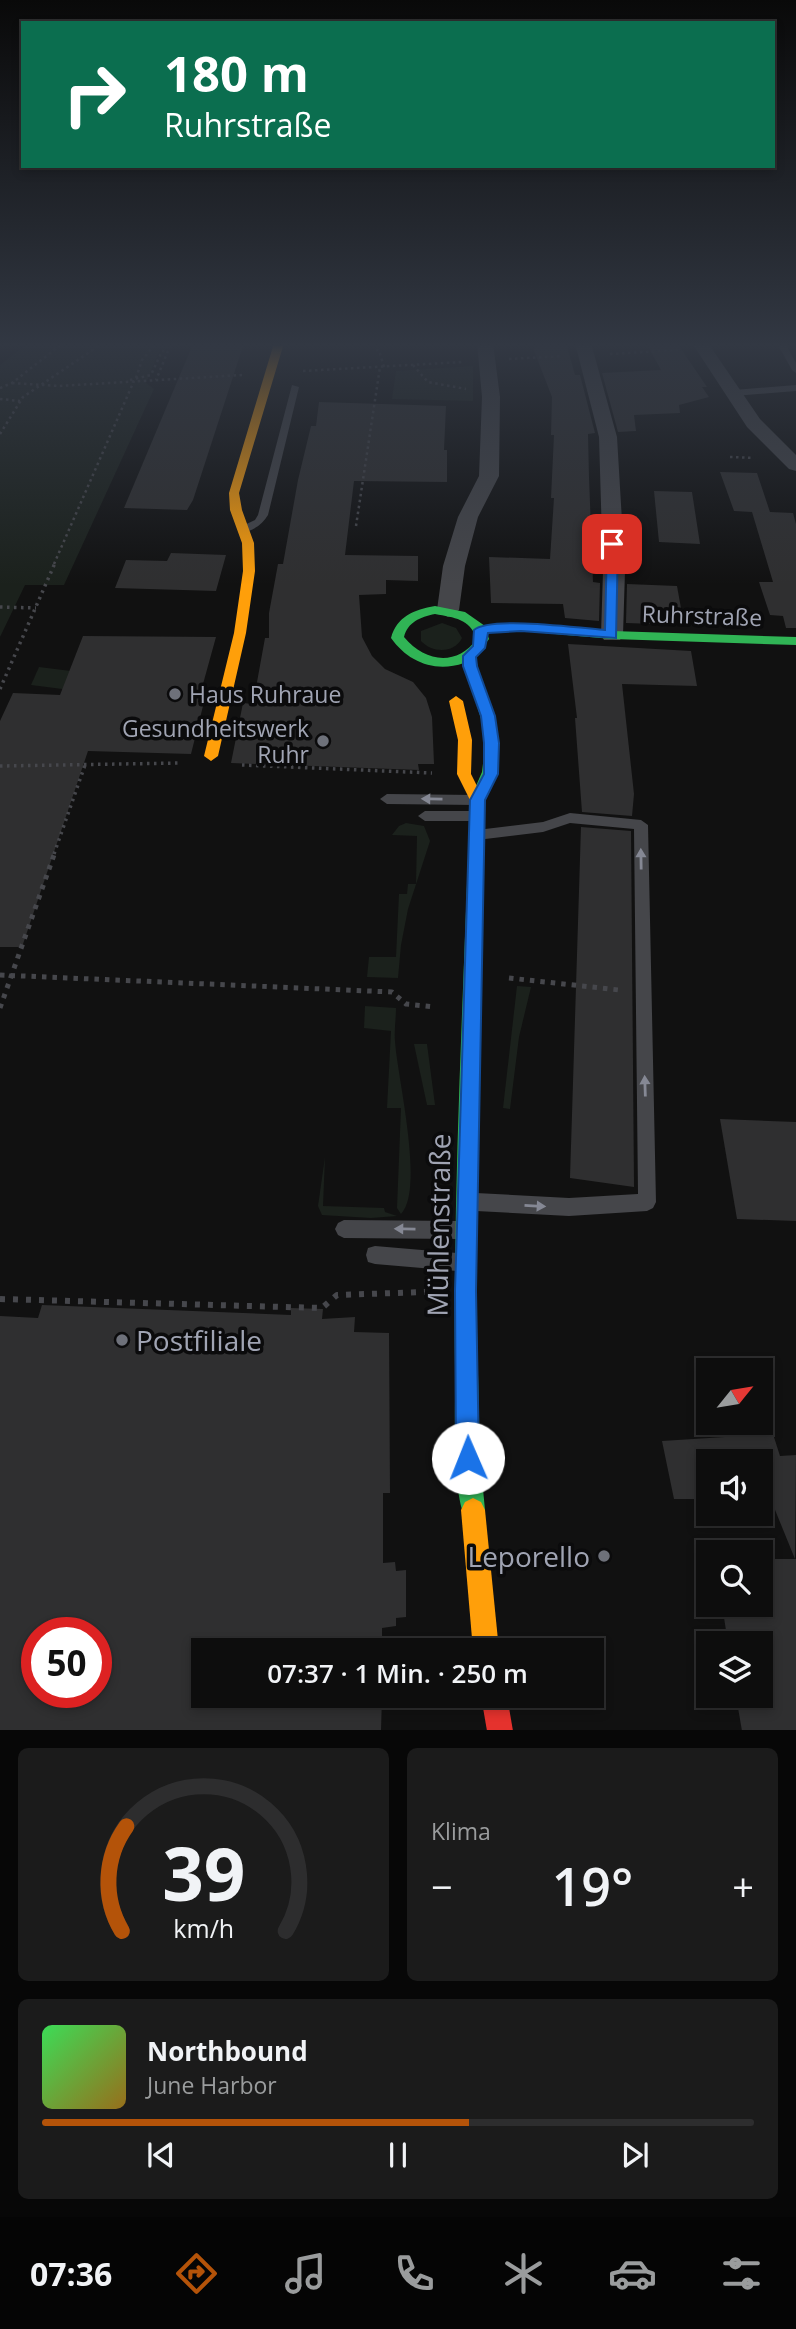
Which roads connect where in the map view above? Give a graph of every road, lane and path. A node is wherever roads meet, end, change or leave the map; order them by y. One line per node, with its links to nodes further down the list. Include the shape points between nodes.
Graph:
1 (116, 424): 12 (path)
2 (255, 424): 10 (main road, via 234,493 234,511)
3 (286, 424): 10 (lane, via 264,514 259,522)
4 (373, 424): 9 (path)
5 (490, 424): 13 (street, via 489,476 468,517)
6 (605, 424): 15 (street, via 614,571)
7 (753, 424): 8 (street)
8 (796, 466)
9 (356, 526)
10 (242, 530): 20 (main road, via 249,562 240,633)
11 (0, 607): 12 (path)
12 (36, 608): 19 (path)
13 (448, 610): 14 (main road, via 473,620); 18 (main road, Mühlenstraße, via 414,614 398,630 402,648)
14 (481, 630): 15 (main road, Ruhrstraße, via 521,627); 17 (main road, via 482,639)
15 (612, 635): 16 (main road, Ruhrstraße)
16 (796, 641)
17 (470, 656): 18 (main road, via 452,662); 23 (main road, Mühlenstraße, via 492,743 491,774)
18 (425, 661): 23 (main road, Mühlenstraße, via 439,672 457,703 465,740 464,774)
19 (0, 689)
20 (211, 756)
21 (85, 765): 28 (path)
22 (387, 799): 23 (lane, one-way to 22)
23 (477, 808): 24 (lane); 25 (main road, Mühlenstraße)
24 (425, 816)
25 (477, 835): 26 (main road, Mühlenstraße); 29 (lane, one-way to 25, via 641,825 570,818 543,827)
26 (474, 974): 29 (path); 31 (main road, Mühlenstraße)
27 (0, 975): 28 (path)
28 (11, 976): 30 (path); 31 (path, via 392,992 406,1004)
29 (642, 992): 32 (lane, one-way to 29, via 569,1207 647,1202)
30 (0, 1008)
31 (473, 1009): 32 (main road, Mühlenstraße)
32 (467, 1202): 34 (main road, Mühlenstraße)
33 (344, 1228): 34 (lane, one-way to 33)
34 (467, 1230): 36 (main road, Mühlenstraße)
35 (375, 1255): 36 (lane)
36 (466, 1263): 37 (main road, Mühlenstraße)
37 (465, 1291): 38 (path, via 337,1295 322,1308); 39 (main road, Mühlenstraße, via 468,1458)
38 (0, 1299)
39 (485, 1638)
40 (496, 1708): 41 (main road)
41 (500, 1730)

